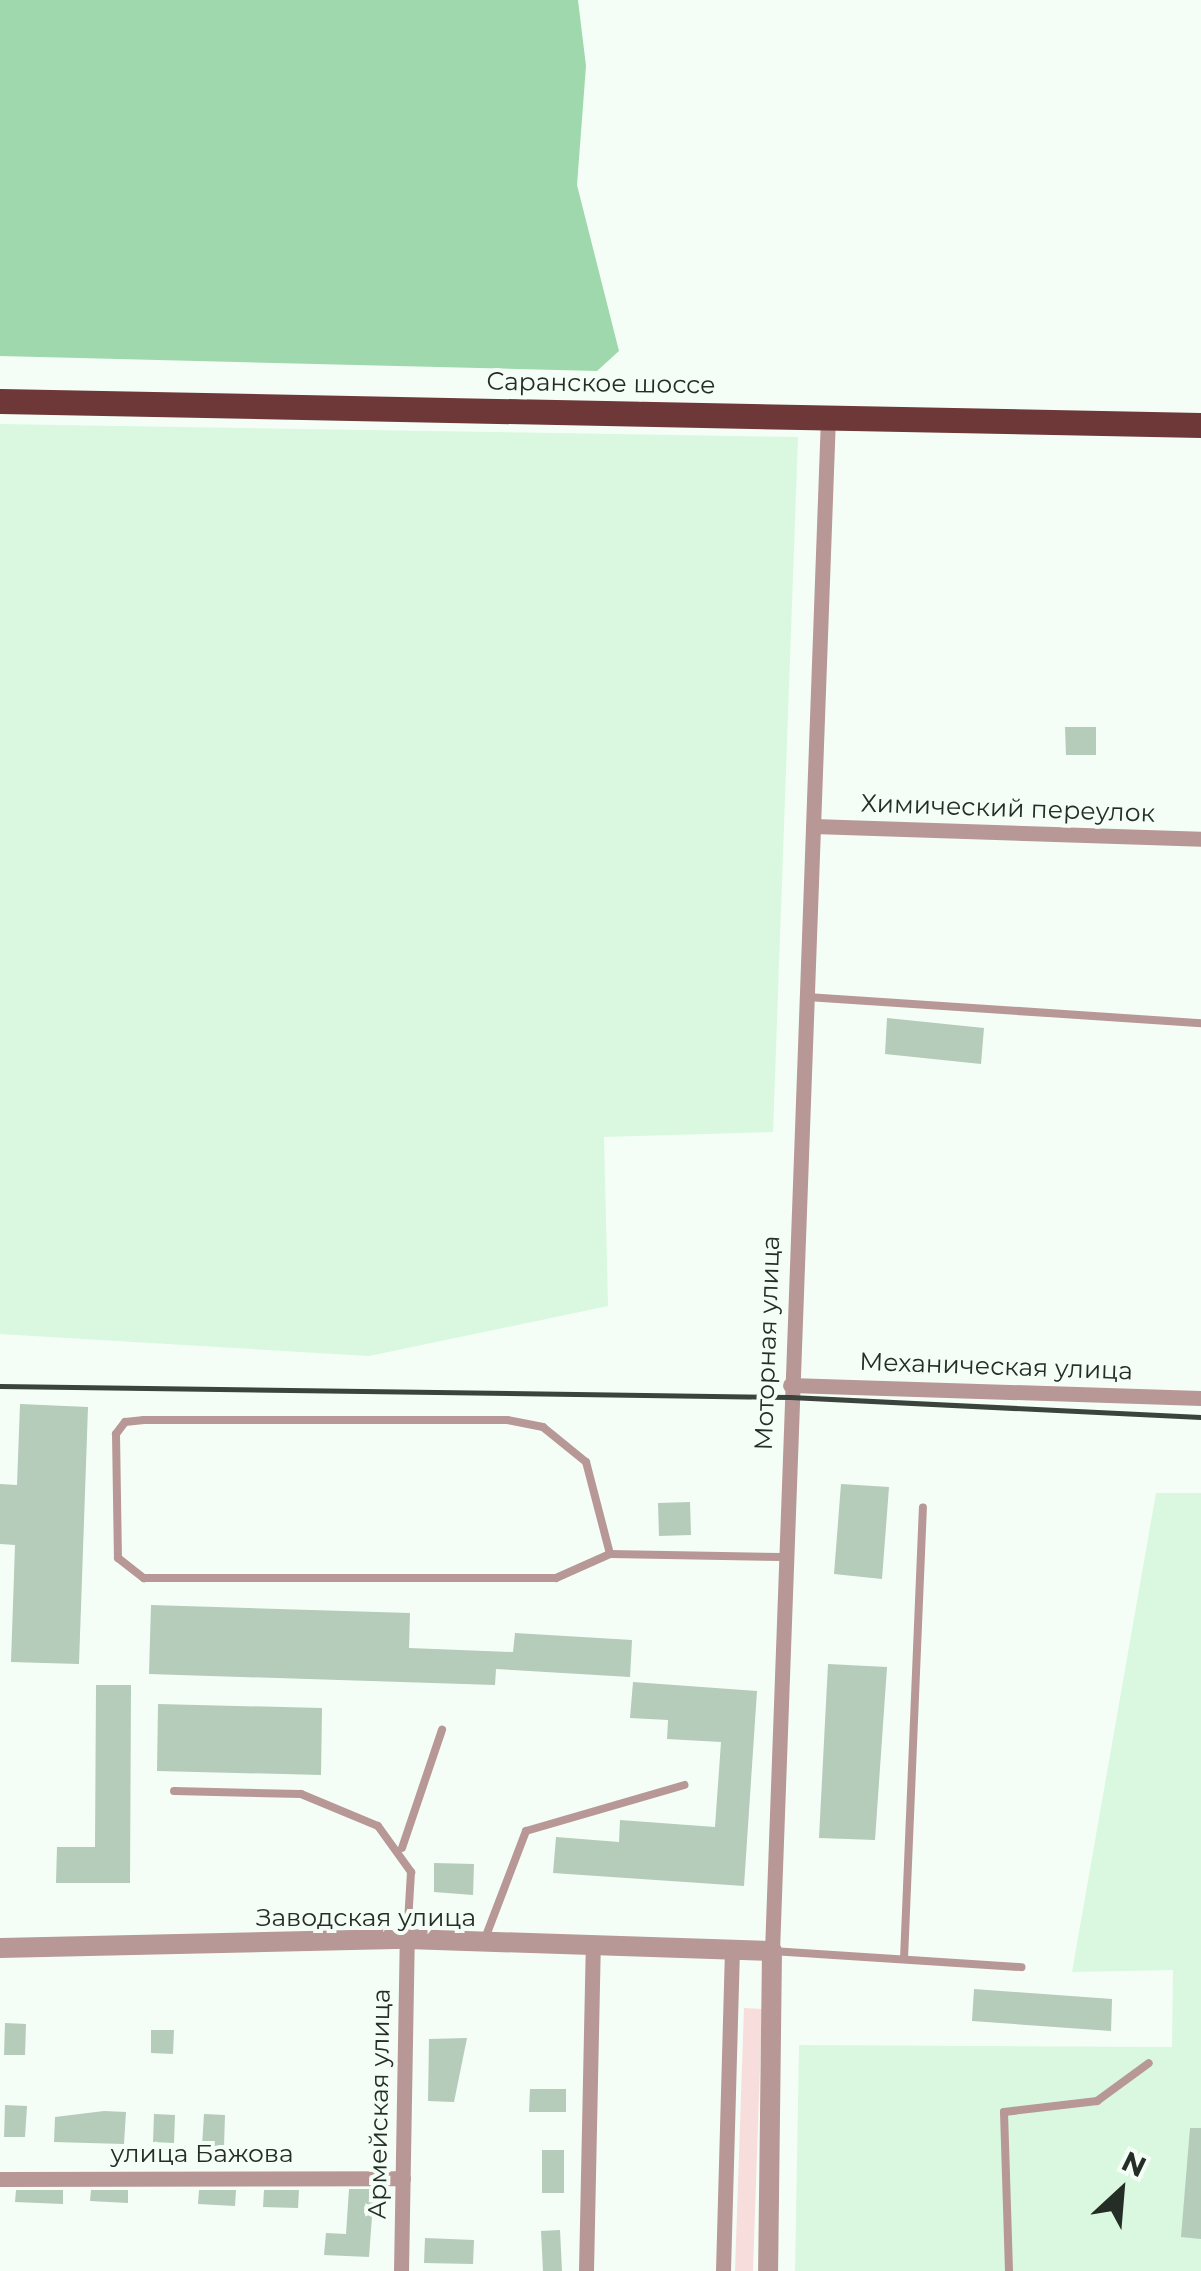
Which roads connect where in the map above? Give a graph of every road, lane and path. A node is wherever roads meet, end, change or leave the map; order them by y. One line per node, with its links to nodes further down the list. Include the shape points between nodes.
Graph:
1 (0, 401): 2 (highway, Саранское шоссе)
2 (828, 417): 3 (highway, Саранское шоссе); 4 (street, Моторная улица)
3 (1201, 425)
4 (813, 826): 5 (street, Химический переулок); 6 (street, Моторная улица)
5 (1201, 839)
6 (807, 997): 7 (lane); 8 (street, Моторная улица)
7 (1201, 1023)
8 (790, 1384): 9 (street, Механическая улица); 12 (street, Моторная улица)
9 (1201, 1398)
10 (923, 1507): 23 (lane)
11 (610, 1554): 11 (lane, via 556,1578 144,1578 118,1558 116,1434 144,1420 507,1420 543,1427 586,1462); 12 (lane)
12 (783, 1557): 22 (street, Моторная улица)
13 (442, 1730): 16 (lane)
14 (684, 1784): 18 (lane, via 526,1830)
15 (174, 1790): 16 (lane, via 301,1794 378,1826)
16 (402, 1848): 17 (lane, via 411,1872)
17 (408, 1939): 18 (street, Заводская улица); 20 (street, Заводская улица); 26 (street, Армейская улица)
18 (484, 1940): 19 (street, Заводская улица)
19 (593, 1943): 21 (street, Заводская улица); 29 (street)
20 (0, 1948)
21 (732, 1950): 22 (street, Заводская улица); 30 (street)
22 (772, 1951): 23 (lane); 31 (street, Моторная улица)
23 (904, 1959): 24 (lane)
24 (1020, 1967)
25 (1150, 2063): 32 (lane, via 1098,2101 1004,2112)
26 (403, 2178): 27 (street, улица Бажова); 28 (street, Армейская улица)
27 (0, 2179)
28 (400, 2271)
29 (586, 2271)
30 (723, 2271)
31 (768, 2271)
32 (1009, 2271)

